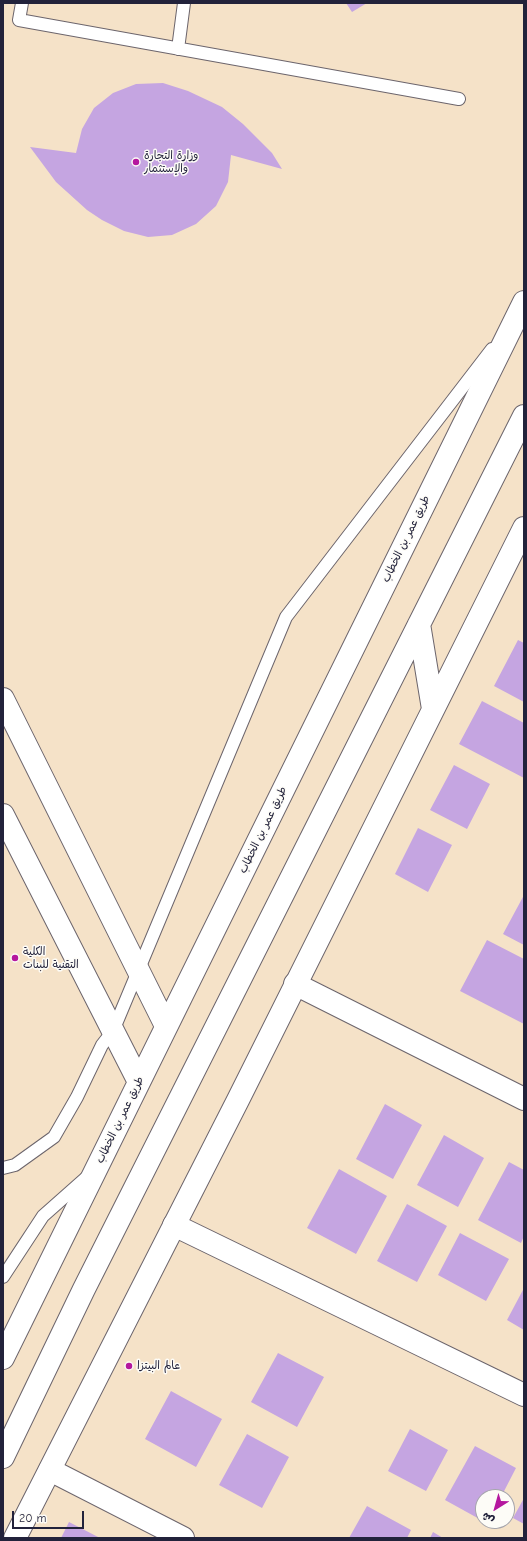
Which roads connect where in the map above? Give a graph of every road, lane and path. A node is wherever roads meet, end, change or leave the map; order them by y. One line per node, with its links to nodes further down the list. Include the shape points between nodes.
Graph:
1 (22, 3): 3 (lane, via 19,20)
2 (184, 3): 3 (lane)
3 (178, 49): 4 (lane)
4 (459, 99)
5 (519, 311): 12 (lane, via 286,617); 14 (street, طريق عمر بن الخطاب)
6 (524, 416): 8 (street)
7 (524, 528): 10 (street)
8 (419, 624): 10 (street); 24 (street, via 84,1289)
9 (3, 699): 12 (street)
10 (433, 709): 13 (street)
11 (3, 815): 15 (street)
12 (139, 972): 14 (street); 15 (lane)
13 (295, 984): 17 (street); 20 (street)
14 (166, 1026): 16 (street, طريق عمر بن الخطاب)
15 (113, 1031): 16 (street); 18 (lane, via 102,1045 54,1137 16,1165)
16 (139, 1082): 19 (street, طريق عمر بن الخطاب)
17 (524, 1099)
18 (3, 1168)
19 (95, 1170): 21 (lane, via 43,1216); 22 (street, طريق عمر بن الخطاب)
20 (174, 1225): 23 (street); 25 (street)
21 (3, 1277)
22 (3, 1358)
23 (524, 1395)
24 (3, 1457)
25 (50, 1470): 26 (street); 27 (street)
26 (15, 1538)
27 (183, 1538)

